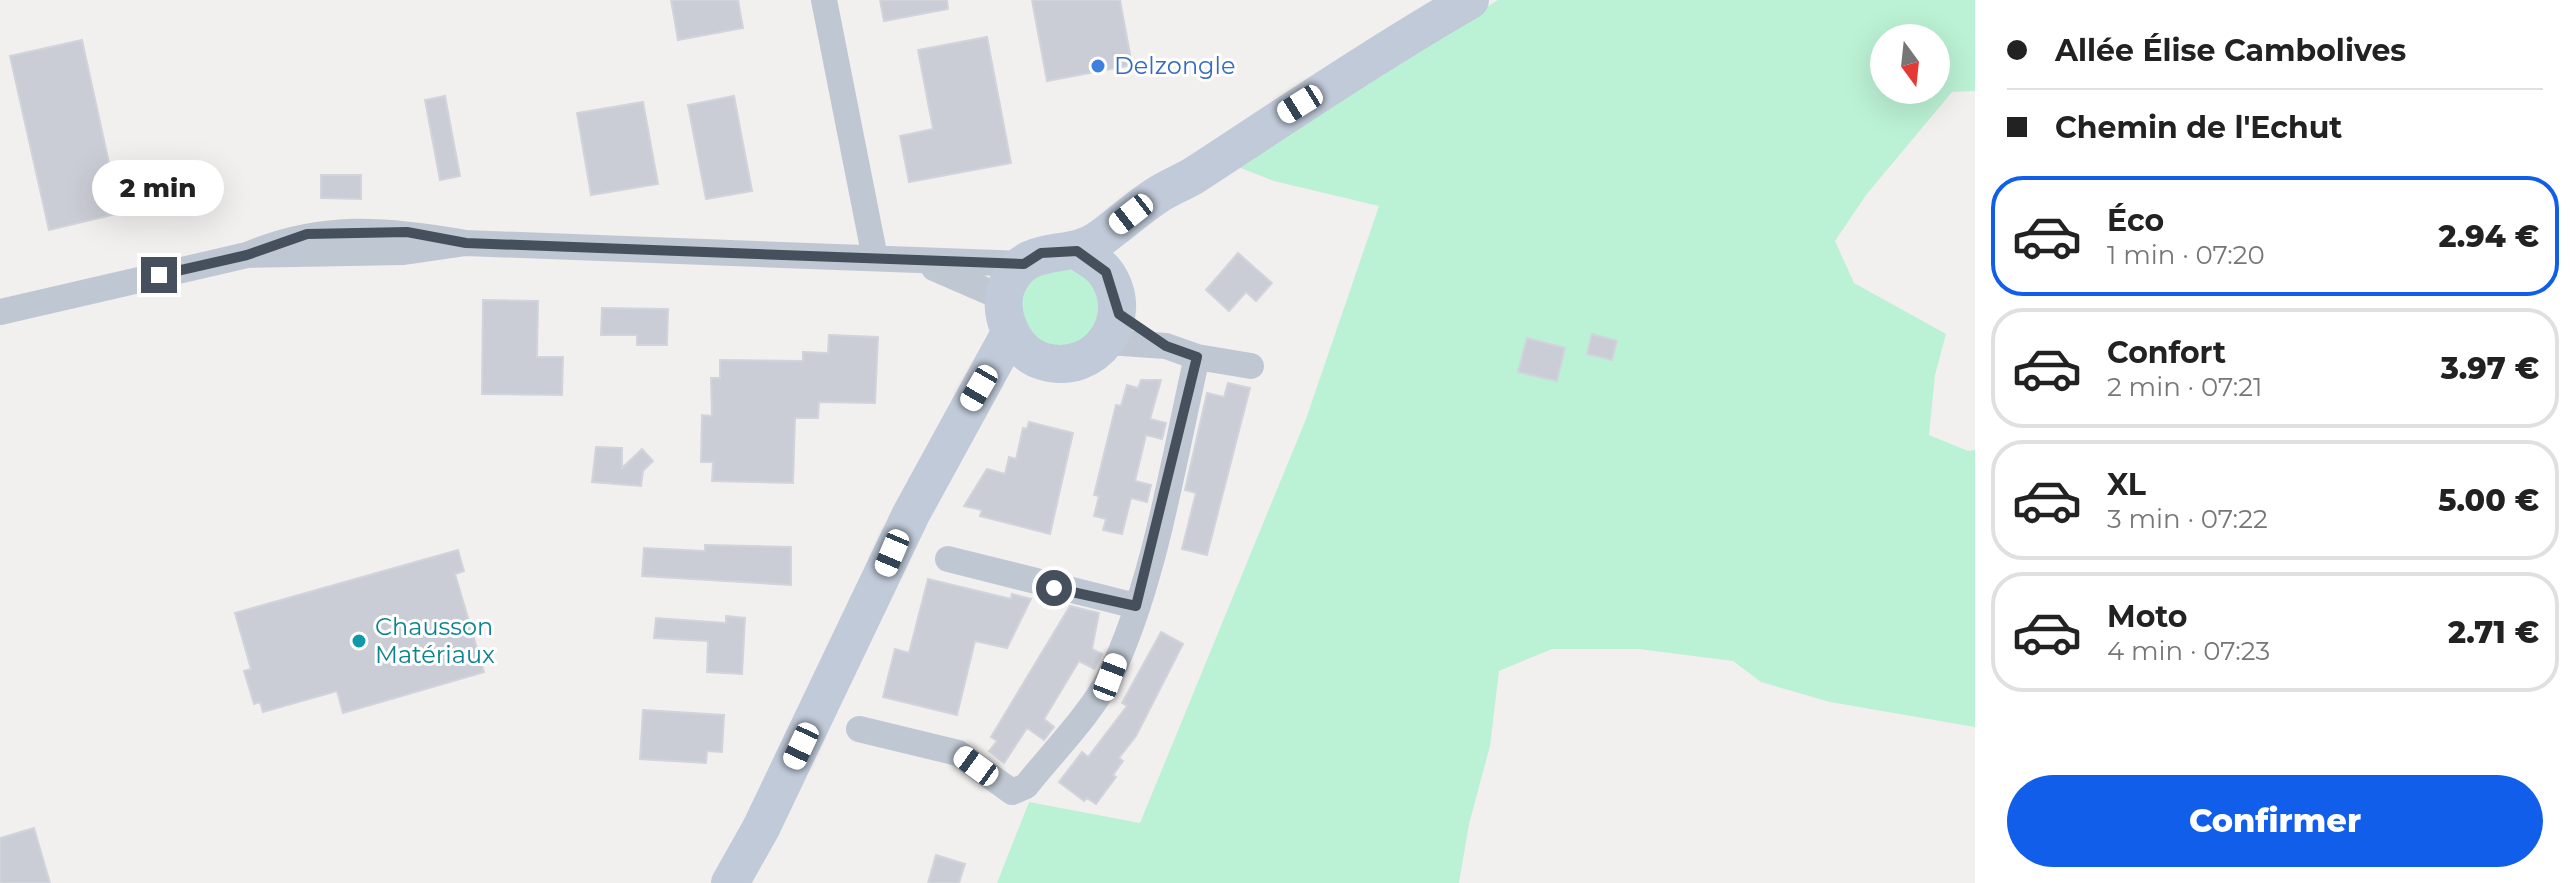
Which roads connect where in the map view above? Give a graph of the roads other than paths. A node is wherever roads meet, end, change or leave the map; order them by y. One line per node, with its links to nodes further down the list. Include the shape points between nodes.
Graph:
1 (824, 0): 5 (street)
2 (1470, 0): 3 (main road)
3 (1189, 178): 4 (main road); 9 (main road, via 1118,262)
4 (1077, 251): 7 (main road, via 1041,253); 9 (main road, via 1106,272)
5 (875, 258): 6 (street); 8 (street, via 466,243 407,232 336,232)
6 (920, 262): 7 (street); 10 (street)
7 (1024, 264): 10 (main road, via 1009,280)
8 (0, 312)
9 (1112, 314): 11 (street, via 1166,346); 12 (main road, via 1098,352 1065,363)
10 (1007, 316): 12 (main road, via 1020,347); 14 (main road)
11 (1197, 357): 13 (street); 16 (street)
12 (1043, 361): 14 (main road, via 1013,380)
13 (1251, 366)
14 (952, 436): 18 (main road)
15 (948, 559): 16 (street)
16 (1136, 606): 17 (street, via 1110,677 1026,786 1012,792 958,753)
17 (859, 729)
18 (730, 883)

